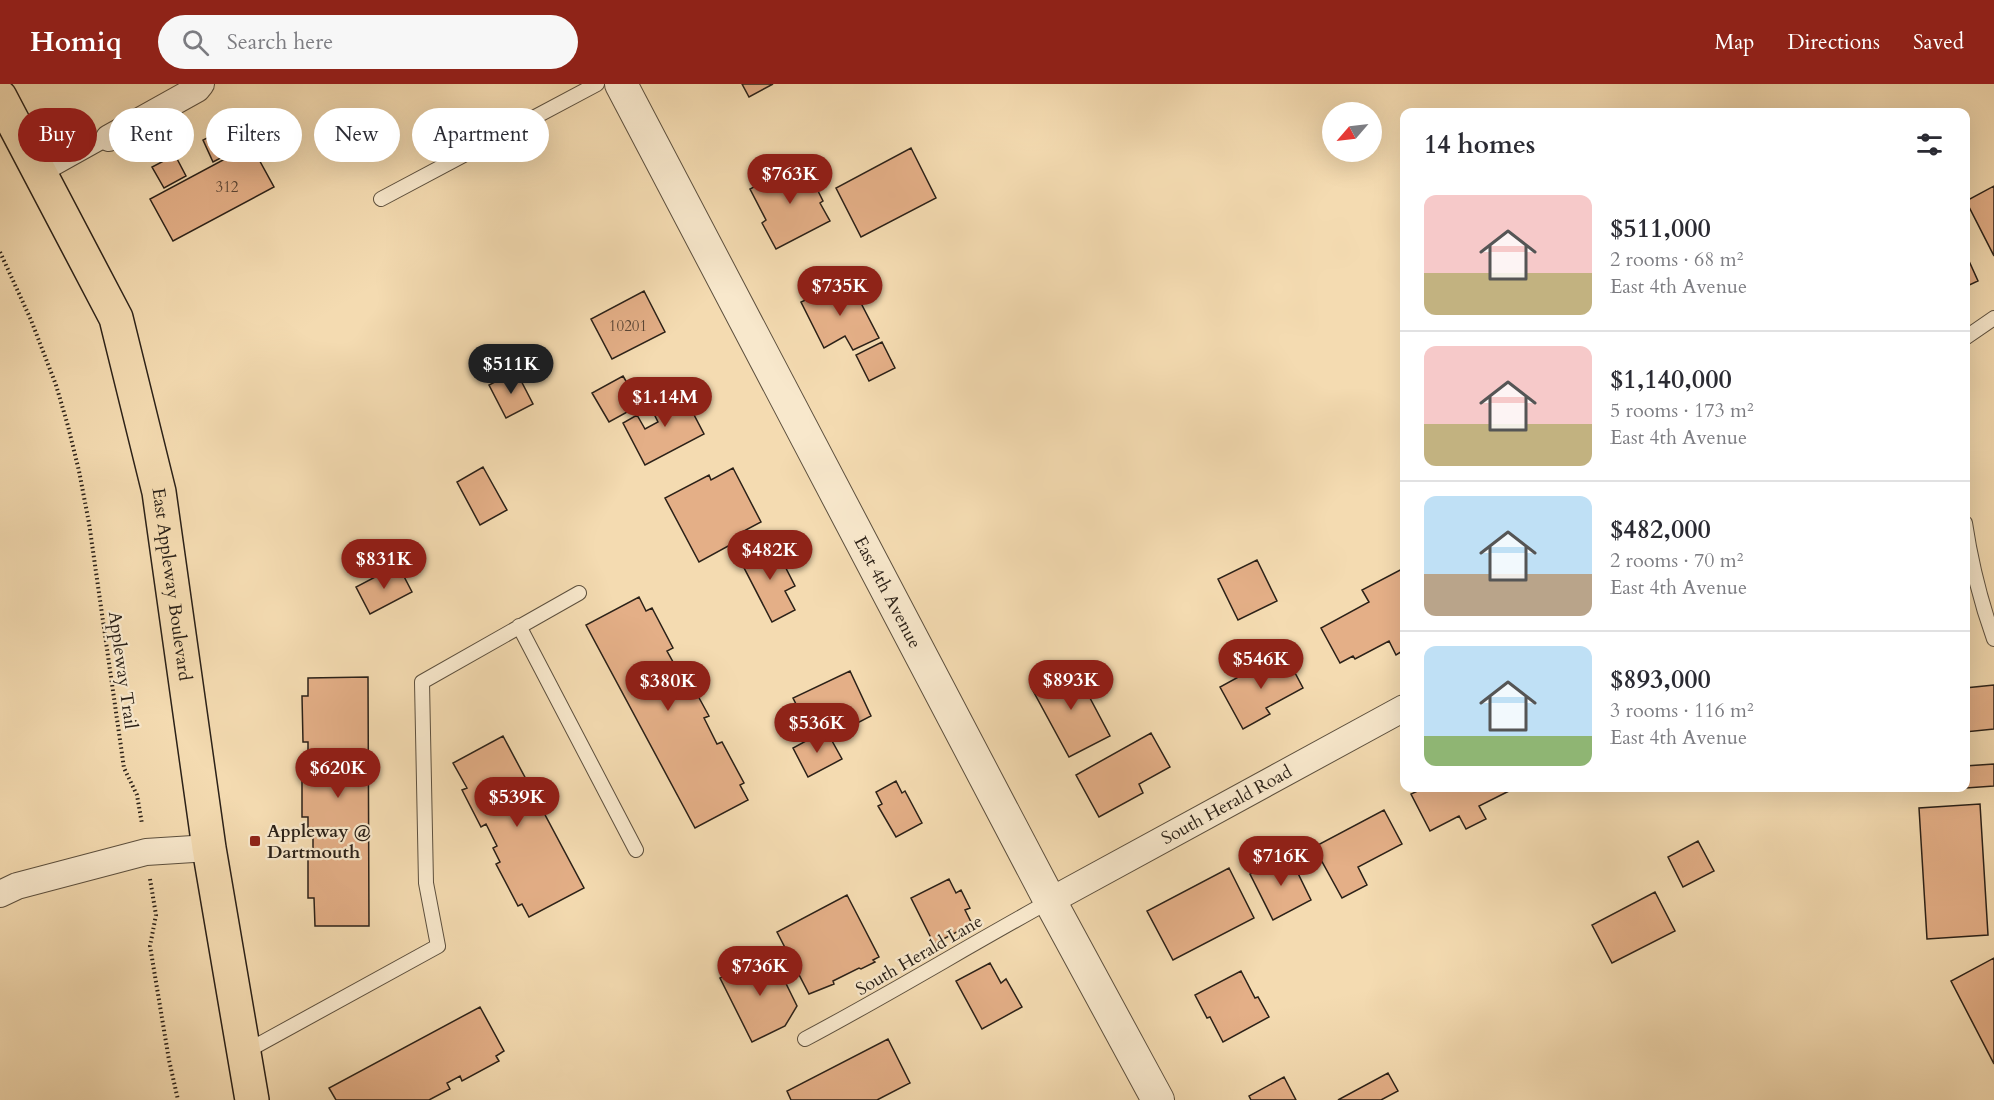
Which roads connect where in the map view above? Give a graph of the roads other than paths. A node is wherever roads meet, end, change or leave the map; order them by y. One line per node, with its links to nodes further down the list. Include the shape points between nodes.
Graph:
1 (201, 84): 5 (street)
2 (597, 84): 8 (lane)
3 (621, 84): 19 (street, East 4th Avenue)
4 (0, 97): 7 (main road, East Appleway Boulevard)
5 (162, 108)
6 (109, 138): 7 (lane)
7 (41, 176): 16 (main road, East Appleway Boulevard, via 116,318 159,492)
8 (381, 199)
9 (1994, 318): 10 (lane)
10 (1970, 335)
11 (1970, 558): 14 (lane)
12 (579, 592): 13 (lane)
13 (519, 626): 17 (lane); 21 (lane, via 422,682 426,883 438,946)
14 (1994, 639)
15 (1400, 710): 19 (street, South Herald Road)
16 (209, 848): 18 (street, via 146,852); 21 (main road, East Appleway Boulevard)
17 (636, 850)
18 (0, 894)
19 (1050, 901): 20 (lane, South Herald Lane); 23 (street, East 4th Avenue)
20 (805, 1039)
21 (244, 1052): 22 (main road, East Appleway Boulevard)
22 (252, 1100)
23 (1158, 1100)

